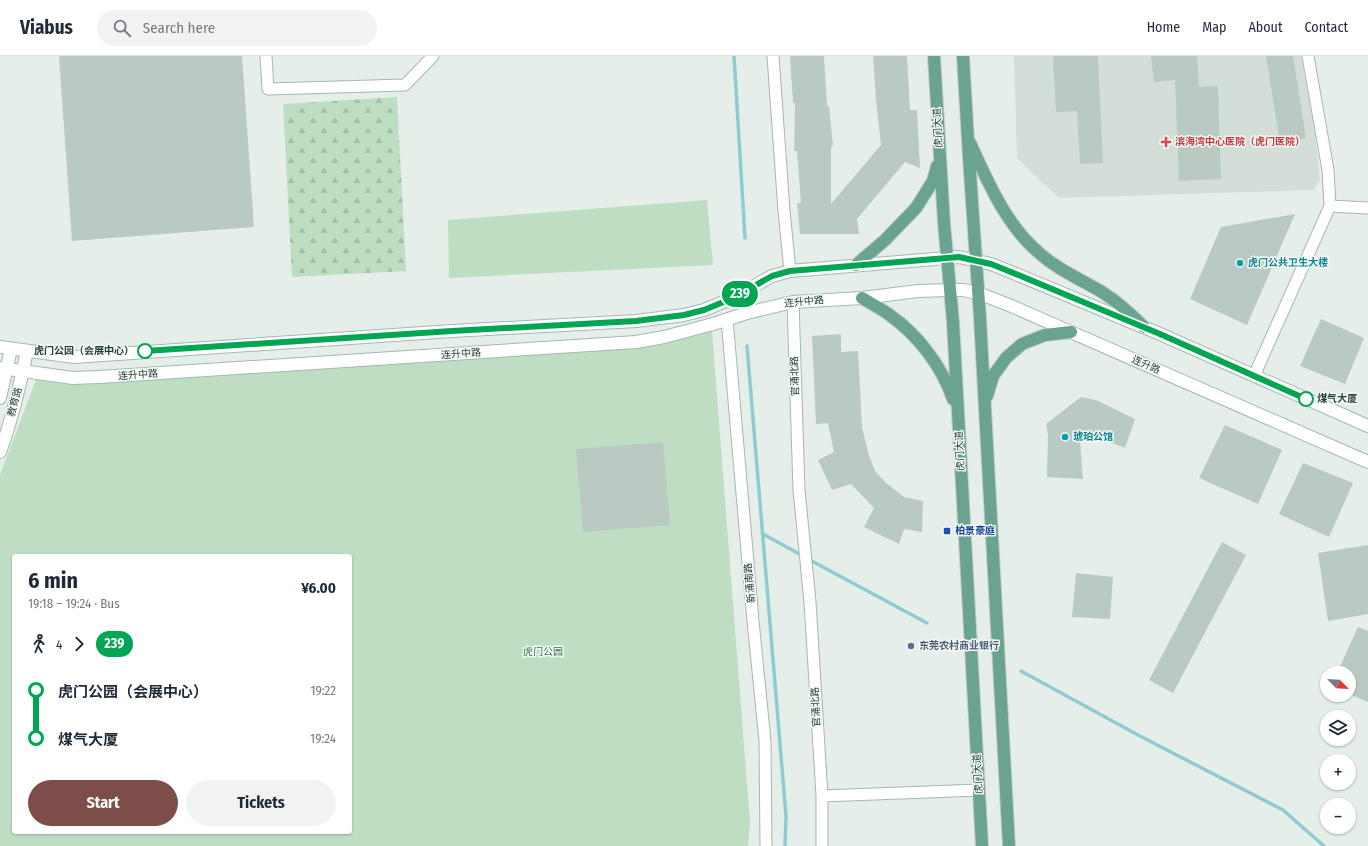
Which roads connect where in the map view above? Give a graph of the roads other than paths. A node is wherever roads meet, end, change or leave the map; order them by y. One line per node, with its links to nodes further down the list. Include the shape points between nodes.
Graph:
1 (266, 56): 2 (street, via 268,89 405,85)
2 (432, 56)
3 (773, 56): 14 (street)
4 (934, 56): 8 (main road, 虎门大道)
5 (963, 56): 7 (main road)
6 (1308, 56): 9 (street, via 1328,170)
7 (968, 136): 12 (main road); 21 (main road, via 984,174 1019,232 1038,252 1125,308)
8 (940, 157): 11 (main road, 虎门大道); 13 (main road, via 933,181 916,208)
9 (1330, 206): 10 (street); 27 (street)
10 (1368, 208)
11 (946, 257): 12 (main road); 13 (main road); 15 (main road, 虎门大道)
12 (976, 260): 17 (main road); 21 (main road)
13 (856, 265): 14 (main road)
14 (790, 271): 24 (main road, via 772,276 733,298 704,310 636,321 74,357)
15 (949, 290): 16 (main road, 连升路); 17 (main road, 连升路); 30 (main road, 虎门大道)
16 (918, 291): 18 (main road, 连升中路)
17 (978, 293): 22 (main road, 连升路); 29 (main road)
18 (862, 298): 19 (main road, 连升中路); 30 (main road, via 892,316 915,336 933,359 948,386)
19 (793, 302): 20 (main road, 连升中路); 35 (street, 官涌北路, via 799,490 808,569)
20 (727, 319): 26 (main road, 连升中路, via 664,337 636,342 99,377 73,378); 36 (street, 新涌南路, via 765,741)
21 (1144, 327): 27 (main road)
22 (1071, 332): 29 (main road, via 1045,335 1022,344 1006,358 993,376); 33 (main road, 连升路)
23 (5, 348): 24 (main road); 25 (main road, 教育路)
24 (27, 351): 26 (main road, 教育路)
25 (3, 369): 26 (main road, 连升中路); 28 (main road, 教育路)
26 (23, 371): 32 (main road, 教育路, via 7,435)
27 (1254, 376): 31 (main road)
28 (0, 398)
29 (984, 405): 39 (main road)
30 (958, 416): 34 (main road, 虎门大道)
31 (1368, 426)
32 (0, 452)
33 (1368, 462)
34 (979, 790): 35 (street); 38 (main road, 虎门大道)
35 (822, 796): 37 (street, 官涌北路)
36 (766, 846)
37 (822, 846)
38 (982, 846)
39 (1009, 846)

